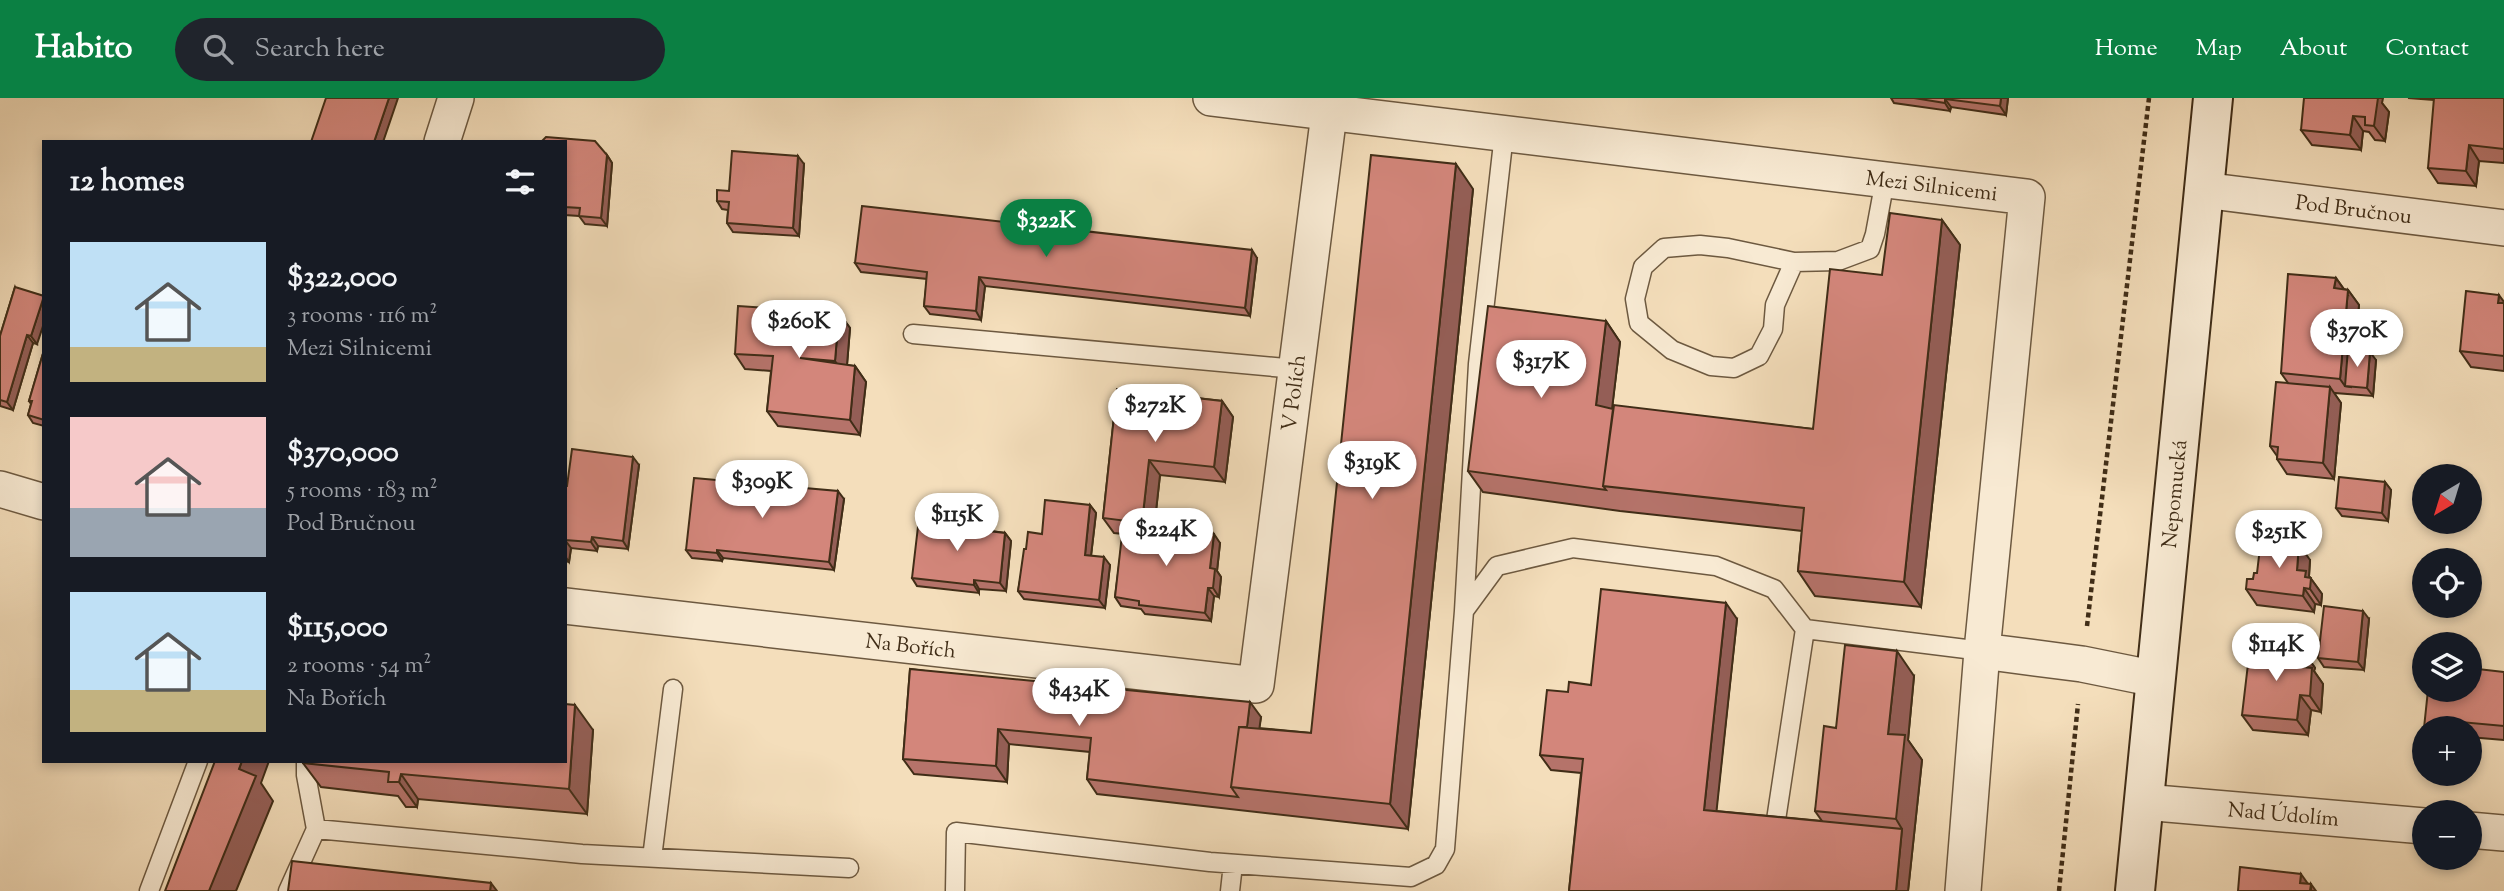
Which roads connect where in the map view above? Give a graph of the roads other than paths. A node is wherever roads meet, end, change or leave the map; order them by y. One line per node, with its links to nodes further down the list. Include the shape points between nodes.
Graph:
1 (456, 98): 6 (street)
2 (1211, 98): 4 (street, Mezi Silnicemi)
3 (2213, 98): 8 (street, Nepomucká)
4 (1330, 105): 5 (street, Mezi Silnicemi); 12 (street, V Polích)
5 (1504, 134): 7 (street, Mezi Silnicemi); 16 (lane, via 1478,364)
6 (443, 140)
7 (1885, 180): 10 (lane, via 1870,249 1838,261); 18 (street, Mezi Silnicemi, via 2027,197)
8 (2203, 190): 9 (street, Pod Bručnou); 19 (street, Nepomucká)
9 (2504, 228)
10 (1794, 262): 10 (lane, via 1728,248 1664,248 1643,267 1635,299 1639,323 1672,350 1711,366 1734,368 1759,356 1773,329 1775,305)
11 (913, 334): 12 (lane)
12 (1296, 369): 20 (street, V Polích)
13 (0, 489): 14 (street)
14 (42, 501)
15 (567, 606): 20 (street, Na Bořích)
16 (1464, 611): 17 (lane, via 1497,566 1573,548 1716,566 1774,589); 31 (lane, via 1445,849 1436,865 1411,877)
17 (1805, 629): 18 (lane); 25 (lane)
18 (1982, 651): 19 (street); 37 (street)
19 (2156, 679): 24 (street, Nepomucká)
20 (1256, 685)
21 (673, 689): 30 (lane)
22 (197, 763): 33 (lane)
23 (306, 763): 27 (lane)
24 (2144, 802): 26 (street, Nad Údolím); 38 (street, Nepomucká)
25 (1776, 820)
26 (2412, 825)
27 (316, 829): 30 (lane); 34 (lane)
28 (2482, 831): 29 (street)
29 (2504, 833)
30 (652, 858): 32 (lane)
31 (1233, 864): 35 (lane, via 956,832); 36 (lane)
32 (849, 868)
33 (149, 891)
34 (288, 891)
35 (955, 891)
36 (1230, 891)
37 (1963, 891)
38 (2135, 891)

